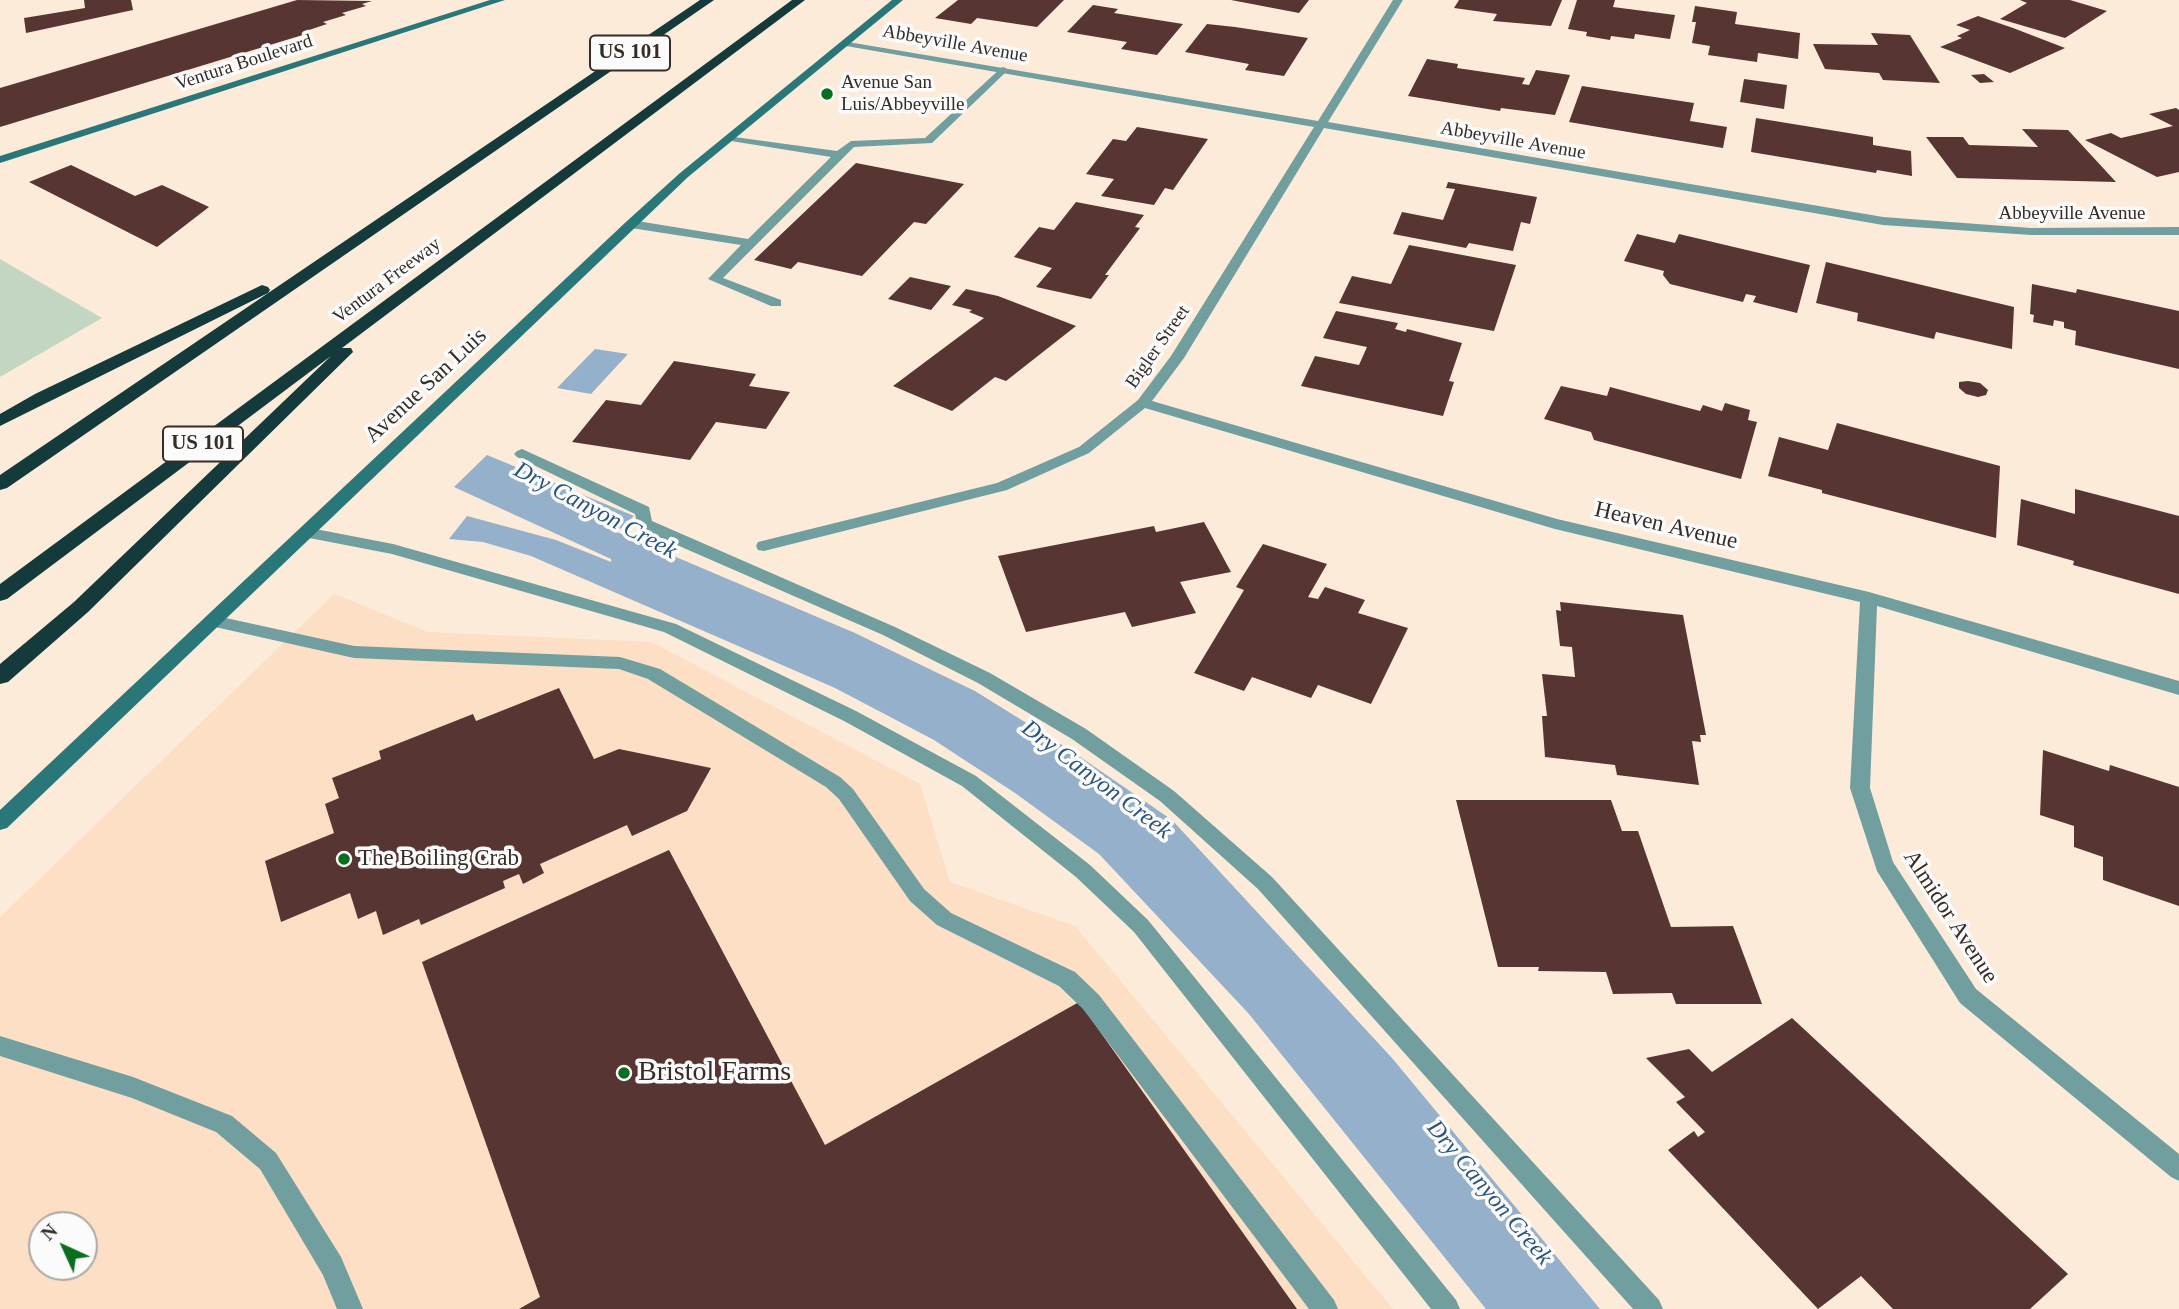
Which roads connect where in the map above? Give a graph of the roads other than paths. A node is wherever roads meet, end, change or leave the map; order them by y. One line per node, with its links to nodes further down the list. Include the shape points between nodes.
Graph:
1 (500, 0): 11 (street, Ventura Boulevard)
2 (708, 0): 15 (highway, US 101)
3 (799, 0): 16 (highway, Ventura Freeway / US 101)
4 (898, 0): 6 (street, Avenue San Luis)
5 (1398, 0): 8 (street, Bigler Street)
6 (846, 43): 7 (street, Abbeyville Avenue); 9 (street, Avenue San Luis)
7 (1002, 70): 8 (street, Abbeyville Avenue); 10 (street, via 929,141 851,144)
8 (1320, 125): 13 (street, Abbeyville Avenue, via 1883,221 2012,232); 18 (street, Bigler Street, via 1177,358)
9 (731, 138): 10 (street); 12 (street, Avenue San Luis)
10 (839, 156): 14 (street)
11 (0, 160)
12 (631, 224): 14 (street); 22 (street, Avenue San Luis)
13 (2179, 231)
14 (750, 243): 17 (street, via 715,279)
15 (327, 258): 19 (highway); 21 (highway, US 101)
16 (405, 294): 24 (highway, Ventura Freeway / US 101); 27 (highway, via 81,607)
17 (776, 303)
18 (1143, 403): 23 (street, Bigler Street, via 1084,450 1002,487); 25 (street, Heaven Avenue, via 1555,523)
19 (0, 421)
20 (522, 454): 35 (street, via 643,511 644,524 889,631 984,678 1079,734 1167,796 1265,883)
21 (0, 484)
22 (305, 532): 26 (street, Avenue San Luis); 34 (street, via 393,549 670,628 970,781 1083,871 1140,926)
23 (764, 546)
24 (0, 594)
25 (1869, 598): 28 (street, Heaven Avenue); 31 (street, Almidor Avenue, via 1860,788 1884,865 1968,996)
26 (212, 621): 29 (street, Avenue San Luis); 33 (street, via 354,652 620,663 654,674 833,782 917,895 944,919 1067,979 1091,1002)
27 (0, 677)
28 (2179, 688)
29 (0, 822)
30 (0, 1046): 32 (street, via 132,1088 224,1124 268,1161 332,1266)
31 (2179, 1169)
32 (350, 1309)
33 (1325, 1309)
34 (1447, 1309)
35 (1650, 1309)

